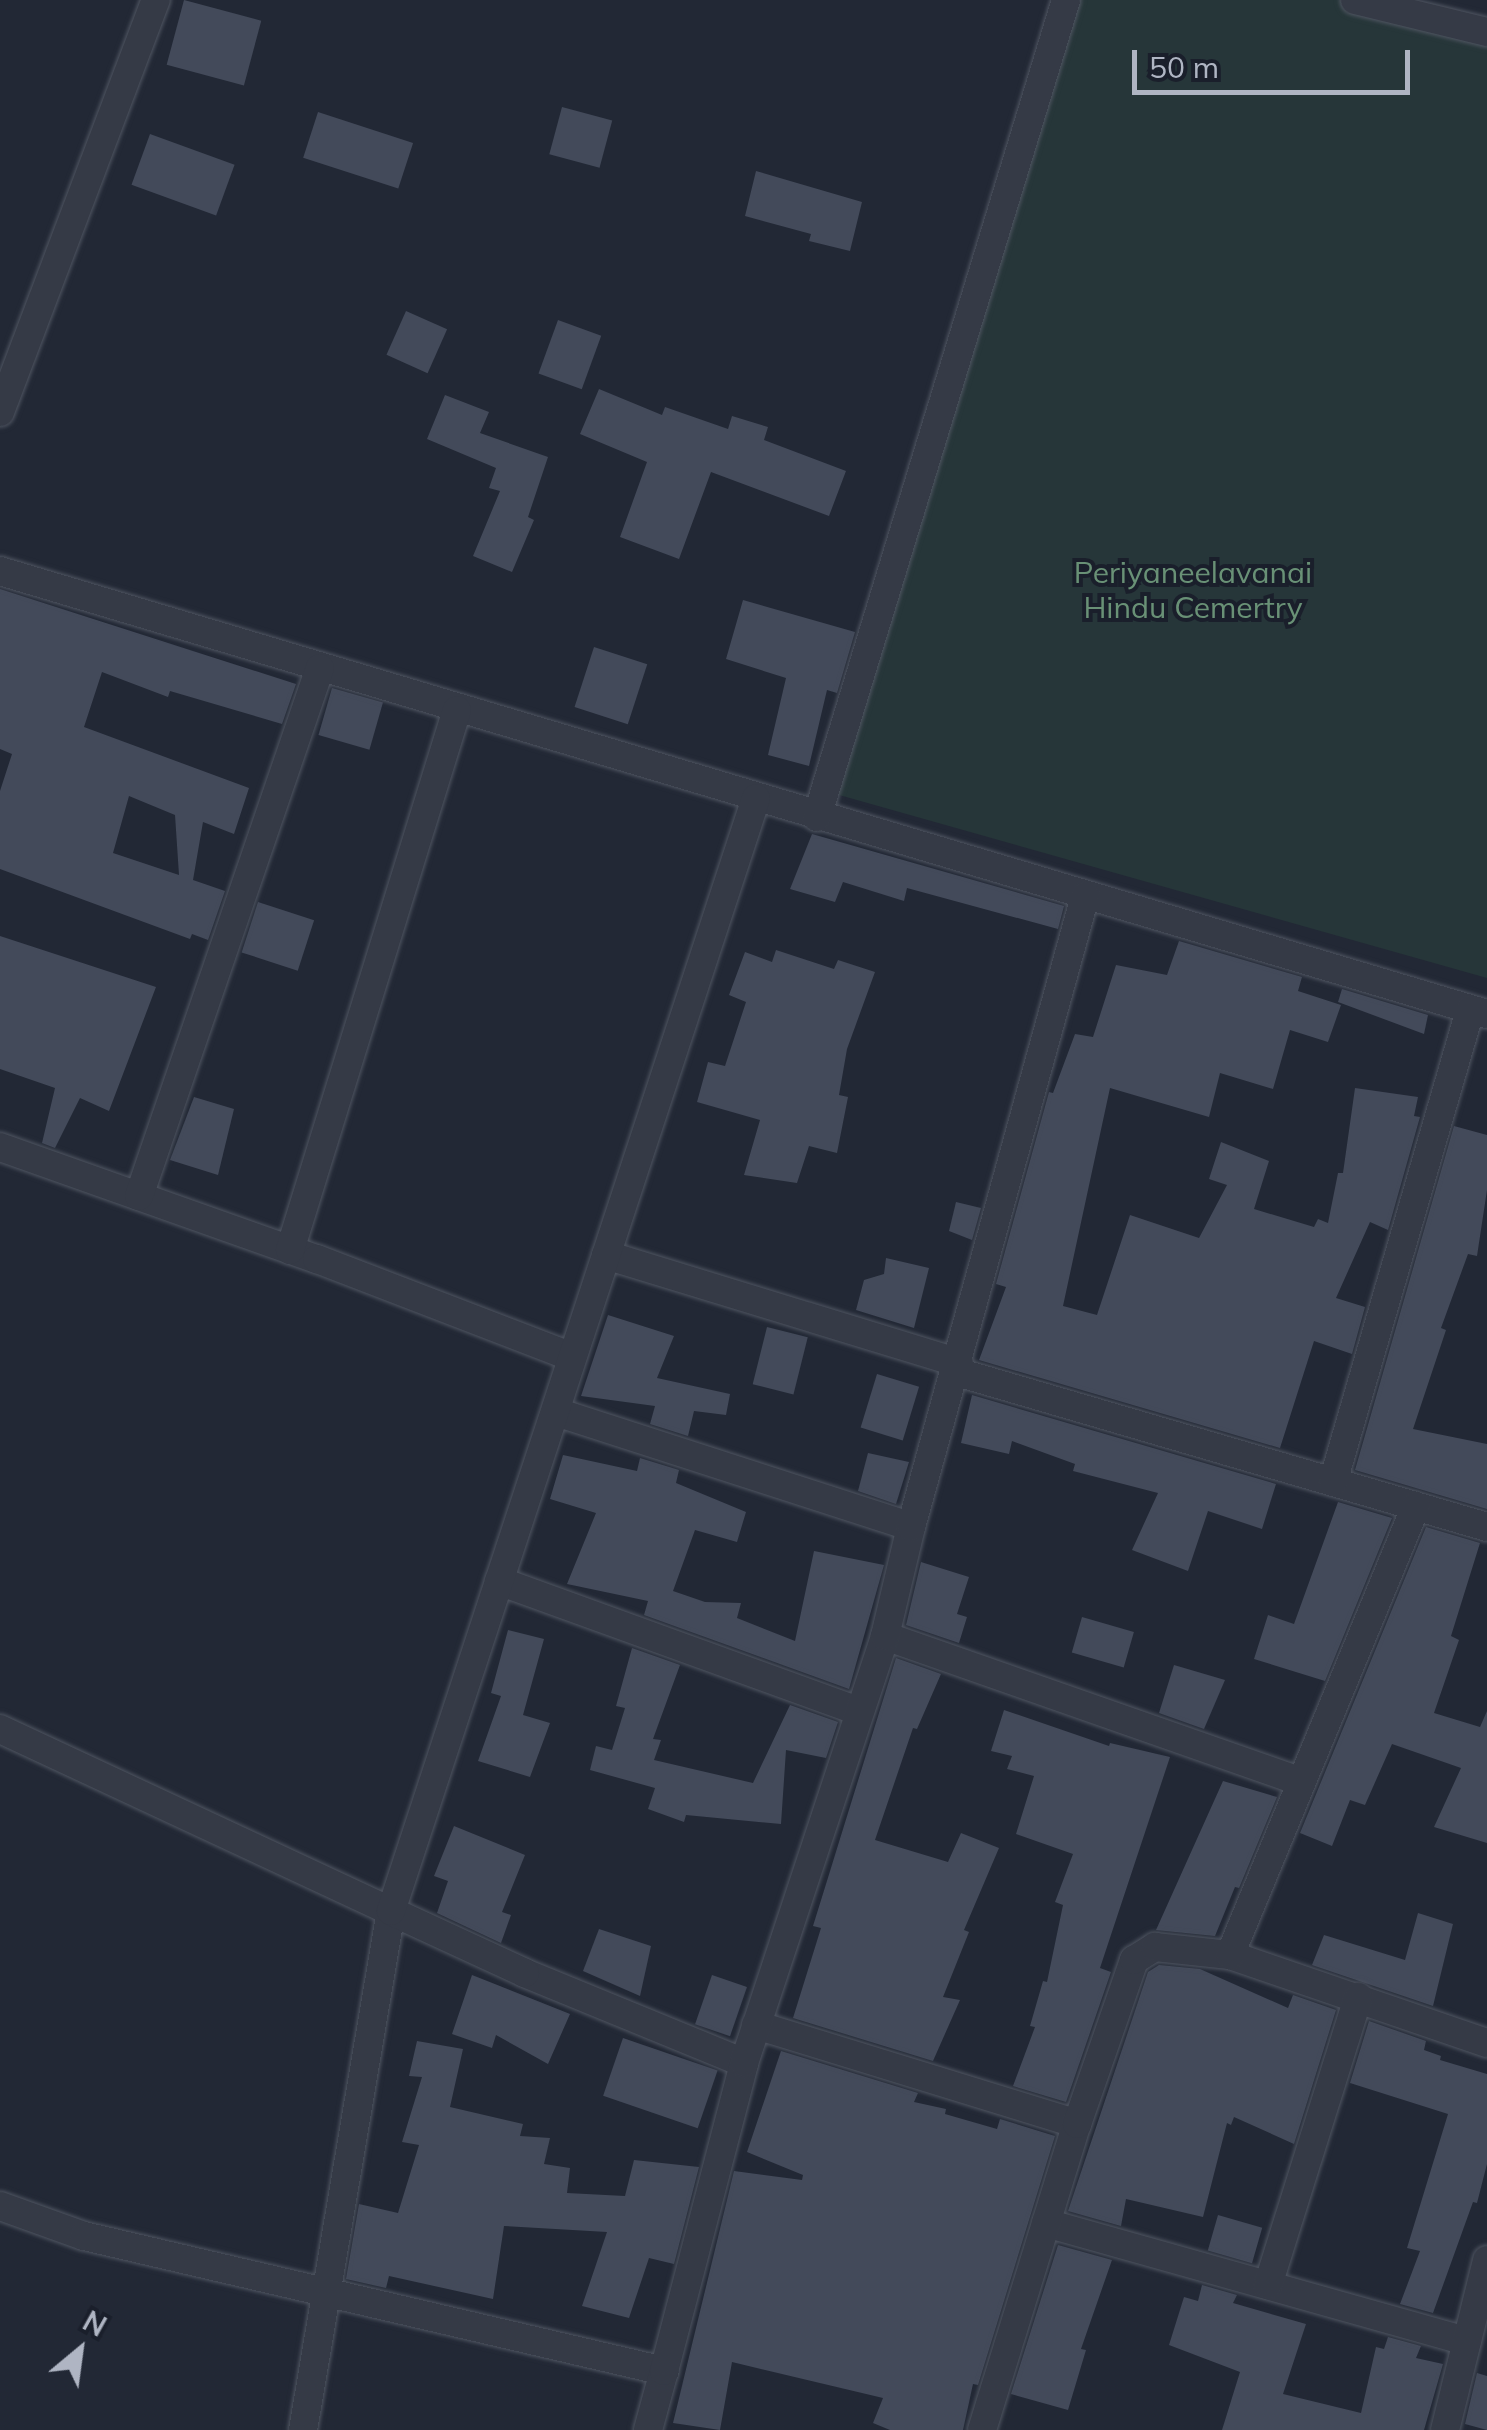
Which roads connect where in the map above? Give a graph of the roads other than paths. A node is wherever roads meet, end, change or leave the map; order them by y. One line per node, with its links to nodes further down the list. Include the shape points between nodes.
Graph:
1 (156, 0): 5 (street)
2 (1066, 0): 10 (street)
3 (1356, 0): 4 (street)
4 (1487, 32)
5 (0, 412)
6 (0, 571): 7 (street)
7 (320, 668): 8 (street); 14 (street)
8 (457, 710): 9 (street); 15 (street)
9 (756, 798): 10 (street); 16 (street)
10 (818, 816): 11 (street)
11 (1086, 896): 12 (street); 18 (street)
12 (1478, 1012): 20 (street)
13 (0, 1147): 14 (street)
14 (139, 1196): 15 (street)
15 (290, 1250): 17 (street)
16 (606, 1255): 17 (street); 18 (street)
17 (572, 1357): 19 (street)
18 (958, 1367): 20 (street); 22 (street)
19 (556, 1412): 22 (street); 24 (street)
20 (1332, 1482): 21 (street)
21 (1416, 1506): 23 (street); 28 (street)
22 (911, 1527): 25 (street)
23 (1487, 1527)
24 (499, 1581): 26 (street); 29 (street)
25 (885, 1636): 26 (street); 28 (street)
26 (859, 1711): 32 (street)
27 (0, 1729): 29 (street)
28 (1300, 1781): 30 (street)
29 (391, 1911): 34 (street); 40 (street)
30 (1230, 1955): 31 (street); 35 (street, via 1155,1947 1134,1960)
31 (1358, 1997): 33 (street); 39 (street)
32 (756, 2025): 34 (street); 35 (street)
33 (1487, 2043)
34 (744, 2063): 42 (street)
35 (1077, 2124): 37 (street)
36 (0, 2206): 40 (street, via 84,2236)
37 (1046, 2223): 39 (street); 45 (street)
38 (1487, 2260): 41 (street)
39 (1268, 2285): 41 (street)
40 (326, 2292): 42 (street); 43 (street)
41 (1467, 2341): 46 (street)
42 (664, 2371): 44 (street)
43 (303, 2430)
44 (648, 2430)
45 (982, 2430)
46 (1445, 2430)

